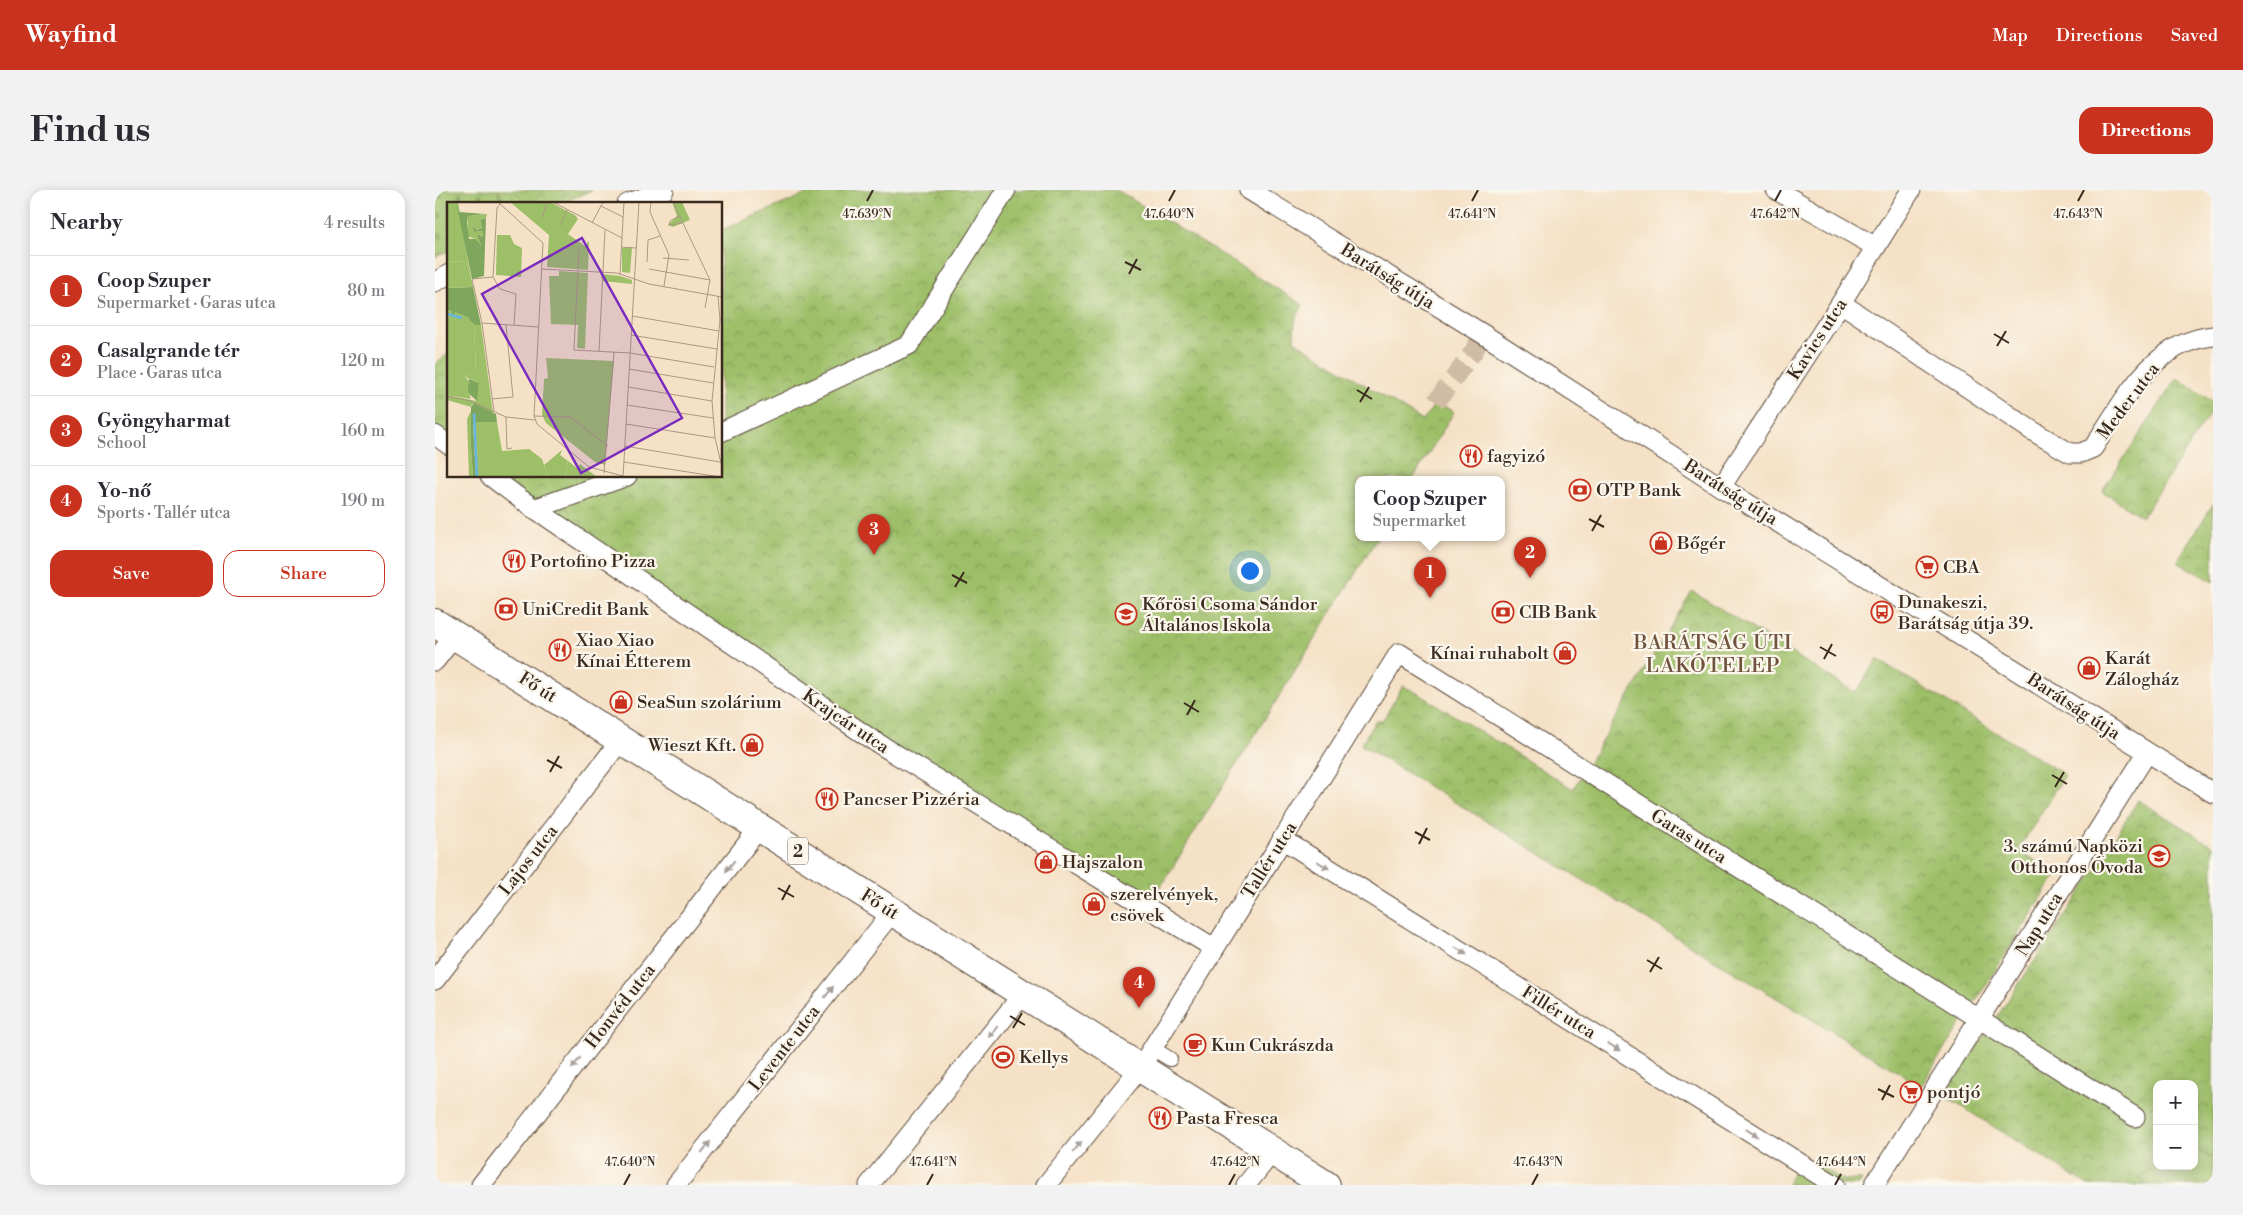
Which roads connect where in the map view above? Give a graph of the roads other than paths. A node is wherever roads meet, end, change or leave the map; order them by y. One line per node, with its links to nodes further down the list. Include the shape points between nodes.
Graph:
1 (664, 190): 6 (street)
2 (1006, 190): 12 (street, via 909,345)
3 (1249, 190): 17 (street, Barátság útja, via 1491,339)
4 (1776, 190): 7 (street)
5 (1911, 190): 7 (street, Kavics utca)
6 (632, 202)
7 (1876, 247): 10 (street, Kavics utca)
8 (447, 275): 9 (street)
9 (435, 282)
10 (1841, 303): 11 (street, Meder utca, via 2070,453 2093,448 2150,366 2174,348 2196,338); 17 (street, Kavics utca)
11 (2213, 336)
12 (723, 431)
13 (435, 435): 14 (street)
14 (447, 444)
15 (493, 478): 18 (street, Krajcár utca)
16 (621, 478): 18 (street)
17 (1721, 487): 23 (street, Barátság útja)
18 (534, 509): 28 (street, Krajcár utca, via 871,739)
19 (445, 629): 21 (street); 22 (main road, Fő út / 2)
20 (1399, 653): 26 (street, Tallér utca); 31 (street, Garas utca)
21 (435, 661)
22 (621, 740): 25 (main road, Fő út / 2); 29 (street, Lajos utca)
23 (2147, 753): 24 (street, Barátság útja); 31 (street, Nap utca)
24 (2213, 793)
25 (760, 827): 27 (main road, Fő út / 2); 36 (street, Honvéd utca, one-way to 36)
26 (1282, 839): 28 (street, Tallér utca); 42 (street, Fillér utca, one-way to 42)
27 (893, 911): 30 (main road, Fő út / 2); 37 (street, Levente utca, one-way to 27)
28 (1214, 948): 32 (street, Tallér utca)
29 (435, 980)
30 (1023, 994): 32 (main road, Fő út / 2); 38 (street, one-way to 38)
31 (1979, 1020): 34 (street); 43 (street, Nap utca)
32 (1146, 1058): 33 (street); 35 (main road, Fő út / 2); 39 (street, Tallér utca, one-way to 32)
33 (1170, 1059)
34 (2135, 1117)
35 (1273, 1151): 40 (street); 41 (main road, Fő út / 2)
36 (481, 1185)
37 (676, 1185)
38 (869, 1185)
39 (1046, 1185)
40 (1246, 1185)
41 (1325, 1185)
42 (1835, 1185)
43 (1874, 1185)

